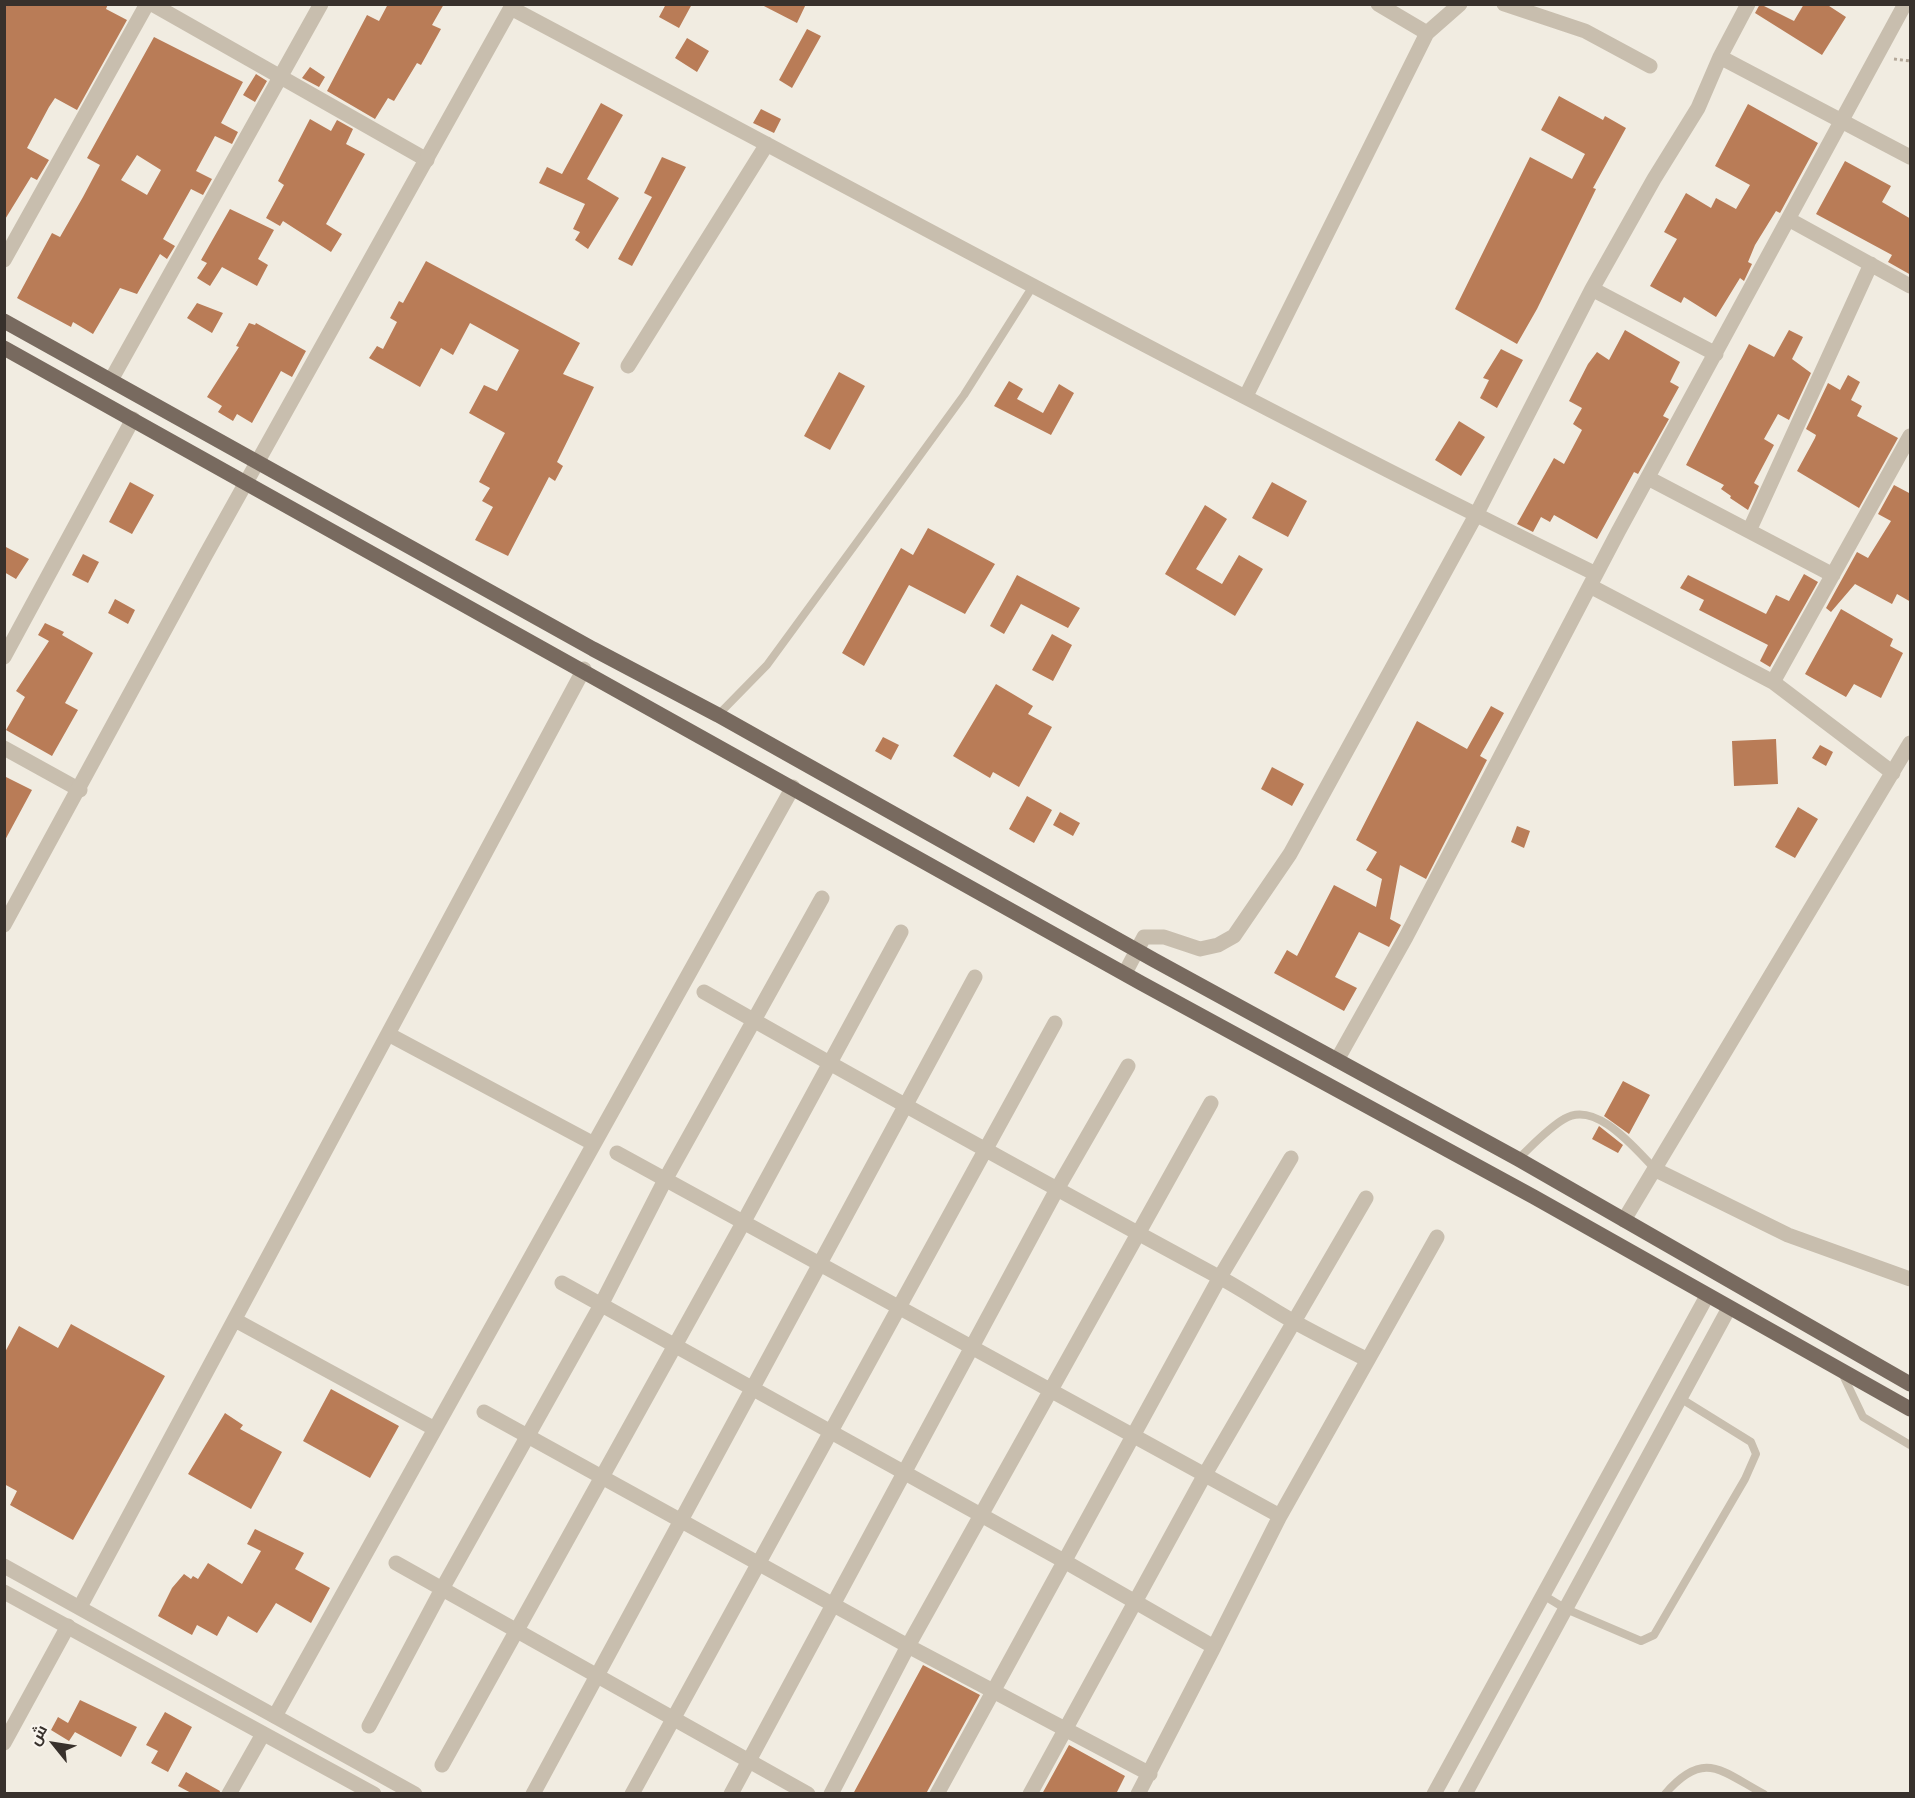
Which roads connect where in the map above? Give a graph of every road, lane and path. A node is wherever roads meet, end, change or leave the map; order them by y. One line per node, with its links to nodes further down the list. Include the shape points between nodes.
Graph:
1 (147, 4): 19 (street)
2 (152, 4): 13 (street)
3 (321, 4): 13 (street)
4 (1378, 4): 10 (street)
5 (1460, 4): 10 (street)
6 (1504, 4): 12 (street, via 1585,31)
7 (1748, 4): 11 (street)
8 (1905, 4): 14 (street)
9 (512, 6): 15 (street); 17 (street)
10 (1427, 33): 29 (street)
11 (1720, 57): 14 (street); 23 (street, via 1698,108)
12 (1650, 66)
13 (280, 77): 17 (street); 28 (street)
14 (1842, 120): 16 (street); 18 (street)
15 (766, 144): 21 (street); 27 (street)
16 (1911, 157)
17 (427, 160): 33 (street)
18 (1790, 220): 20 (street); 26 (street)
19 (4, 260)
20 (1871, 264): 22 (street); 37 (street)
21 (1033, 286): 29 (street); 43 (lane, via 964,395 864,533 766,665)
22 (1911, 286)
23 (1592, 289): 26 (street); 36 (street)
24 (4, 321): 28 (main road)
25 (6, 353): 30 (main road)
26 (1716, 354): 34 (street)
27 (628, 366)
28 (111, 380): 33 (main road)
29 (1246, 396): 36 (street)
30 (133, 419): 35 (main road); 40 (street)
31 (1911, 436): 32 (street)
32 (1906, 455): 38 (street)
33 (257, 463): 35 (street); 43 (main road)
34 (1648, 478): 37 (street); 39 (street)
35 (247, 482): 41 (main road); 48 (street)
36 (1476, 515): 39 (street); 52 (street, via 1290,854 1234,936 1200,949 1152,935 1144,937)
37 (1749, 531): 38 (street)
38 (1833, 574): 42 (street)
39 (1593, 580): 42 (street); 59 (street, via 1452,851)
40 (4, 657)
41 (584, 669): 47 (main road); 58 (street)
42 (1773, 682): 46 (street)
43 (718, 715): 52 (main road)
44 (1911, 743): 46 (street)
45 (4, 748): 48 (street)
46 (1893, 773): 69 (street)
47 (793, 787): 53 (main road); 64 (street)
48 (80, 790): 50 (street)
49 (822, 898): 56 (street)
50 (4, 925)
51 (901, 932): 60 (street)
52 (1136, 950): 53 (street); 59 (main road)
53 (1125, 973): 81 (main road)
54 (975, 977): 63 (street)
55 (704, 992): 56 (street)
56 (755, 1021): 60 (street); 70 (street)
57 (1055, 1023): 65 (street)
58 (388, 1034): 64 (street); 85 (street)
59 (1337, 1060): 68 (main road)
60 (828, 1063): 63 (street); 74 (street)
61 (1128, 1066): 71 (street)
62 (1211, 1103): 75 (street)
63 (904, 1106): 65 (street); 77 (street)
64 (594, 1144): 97 (street)
65 (987, 1149): 71 (street); 83 (street)
66 (617, 1153): 70 (street)
67 (1291, 1158): 78 (street)
68 (1518, 1159): 69 (lane, via 1565,1118 1585,1114 1611,1125); 73 (main road)
69 (1656, 1170): 73 (street); 79 (street, via 1788,1235)
70 (665, 1180): 74 (street); 82 (street)
71 (1056, 1191): 75 (street); 88 (street)
72 (1365, 1198): 86 (street)
73 (1624, 1220): 91 (main road)
74 (743, 1223): 77 (street); 87 (street)
75 (1139, 1234): 78 (street); 93 (street)
76 (1437, 1237): 89 (street)
77 (821, 1265): 83 (street); 92 (street)
78 (1220, 1277): 86 (street); 100 (street)
79 (1911, 1279)
80 (562, 1283): 82 (street)
81 (1707, 1296): 84 (main road); 114 (street)
82 (601, 1305): 87 (street); 99 (street)
83 (900, 1306): 88 (street); 98 (street)
84 (1729, 1308): 90 (main road); 94 (street)
85 (234, 1320): 97 (street); 117 (street)
86 (1292, 1321): 89 (street); 103 (street)
87 (675, 1347): 92 (street); 104 (street)
88 (974, 1347): 93 (street); 102 (street)
89 (1368, 1360): 105 (street)
90 (1840, 1369): 95 (main road); 101 (lane, via 1863,1416)
91 (1911, 1384)
92 (751, 1389): 98 (street); 107 (street)
93 (1049, 1390): 100 (street); 106 (street)
94 (1680, 1398): 118 (street); 118 (lane, via 1751,1442 1756,1454 1745,1479 1654,1635 1641,1641)
95 (1911, 1409)
96 (483, 1412): 99 (street)
97 (435, 1429): 125 (street)
98 (832, 1434): 102 (street); 110 (street)
99 (527, 1436): 104 (street); 112 (street)
100 (1132, 1437): 103 (street); 108 (street)
101 (1911, 1444)
102 (904, 1474): 106 (street); 116 (street)
103 (1204, 1476): 105 (street); 115 (street)
104 (602, 1477): 107 (street); 120 (street)
105 (1280, 1516): 122 (street)
106 (982, 1517): 108 (street); 121 (street)
107 (682, 1521): 110 (street); 123 (street)
108 (1064, 1561): 115 (street); 124 (street)
109 (396, 1563): 112 (street)
110 (759, 1564): 116 (street); 126 (street)
111 (4, 1566): 117 (street)
112 (442, 1589): 120 (street); 127 (street)
113 (4, 1592): 119 (street)
114 (1543, 1595): 118 (lane); 145 (street)
115 (1134, 1600): 122 (street); 128 (street)
116 (832, 1604): 121 (street); 131 (street)
117 (80, 1607): 125 (street)
118 (1566, 1609): 146 (street)
119 (68, 1626): 129 (street); 130 (street)
120 (517, 1631): 123 (street); 132 (street)
121 (908, 1646): 124 (street); 141 (street)
122 (1214, 1647): 133 (street)
123 (598, 1676): 126 (street); 137 (street)
124 (994, 1691): 128 (street); 142 (street)
125 (275, 1716): 136 (street)
126 (675, 1719): 131 (street); 138 (street)
127 (369, 1726)
128 (1066, 1728): 133 (street); 143 (street)
129 (263, 1734): 134 (street); 135 (street)
130 (4, 1743)
131 (748, 1761): 139 (street); 140 (street)
132 (442, 1765)
133 (1150, 1774): 144 (street)
134 (229, 1794)
135 (374, 1794)
136 (415, 1794)
137 (533, 1794)
138 (632, 1794)
139 (731, 1794)
140 (808, 1794)
141 (831, 1794)
142 (937, 1794)
143 (1030, 1794)
144 (1138, 1794)
145 (1434, 1794)
146 (1465, 1794)
147 (1665, 1794): 148 (lane, via 1695,1768 1712,1766)
148 (1764, 1794)

